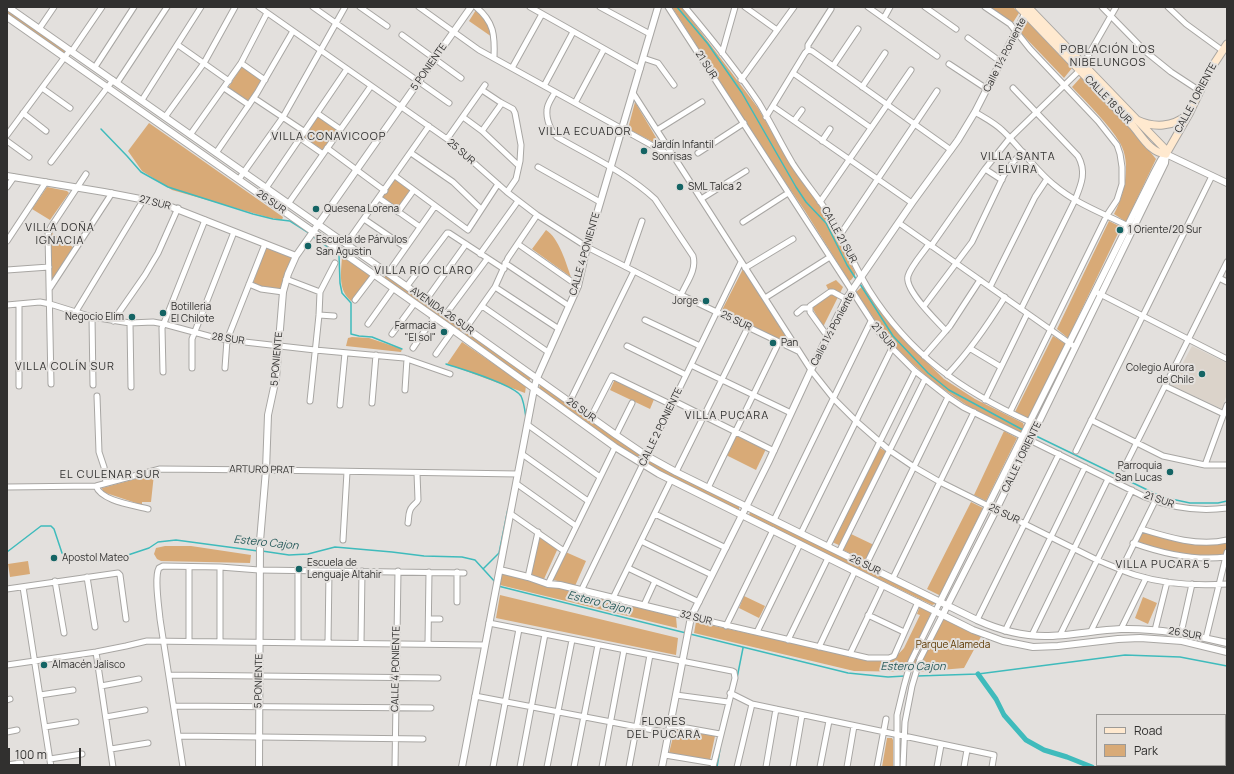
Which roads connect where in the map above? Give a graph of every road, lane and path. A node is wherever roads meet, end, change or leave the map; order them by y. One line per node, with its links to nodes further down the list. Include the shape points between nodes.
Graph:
1 (8, 7): 40 (street, 26 SUR)
2 (54, 7): 40 (street)
3 (102, 7): 56 (street)
4 (134, 7): 71 (street)
5 (167, 7): 81 (street)
6 (201, 7): 52 (street)
7 (235, 7): 66 (street)
8 (259, 7): 33 (street, 25 SUR)
9 (313, 7): 38 (street)
10 (345, 7): 38 (street)
11 (360, 7): 39 (street)
12 (420, 7): 45 (street)
13 (471, 7): 45 (street, 5 PONIENTE)
14 (476, 7): 62 (street, via 491,25)
15 (530, 7): 34 (street)
16 (600, 7): 48 (street)
17 (658, 7): 48 (street, CALLE 4 PONIENTE)
18 (668, 7): 121 (street, 21 SUR)
19 (685, 7): 58 (street, CALLE 21 SUR)
20 (735, 7): 58 (street)
21 (745, 7): 43 (street)
22 (794, 7): 43 (street)
23 (868, 7): 37 (street)
24 (890, 7): 37 (street)
25 (925, 7): 42 (street)
26 (985, 7): 47 (street, via 1007,22)
27 (1019, 7): 32 (main road, CALLE 18 SUR)
28 (1102, 7): 36 (street)
29 (1116, 7): 36 (street)
30 (1168, 7): 55 (street, via 1186,24)
31 (831, 9): 54 (street, via 808,45)
32 (1028, 9): 47 (street, Calle 1½ Poniente); 70 (main road, CALLE 18 SUR)
33 (267, 13): 44 (street, 25 SUR); 67 (street)
34 (542, 14): 46 (street); 72 (street)
35 (7, 17): 61 (street, 26 SUR)
36 (1111, 17): 70 (street); 94 (street, via 1145,51)
37 (884, 18): 60 (street)
38 (335, 23): 57 (street); 82 (street)
39 (387, 26)
40 (39, 29): 56 (street, 26 SUR)
41 (858, 29): 69 (street)
42 (956, 29)
43 (777, 30): 80 (street)
44 (293, 31): 57 (street, 25 SUR); 79 (street)
45 (453, 32): 62 (street); 64 (street, 5 PONIENTE)
46 (574, 32): 53 (street); 86 (street)
47 (1016, 32): 65 (street, Calle 1½ Poniente); 84 (street)
48 (650, 34): 63 (street, CALLE 4 PONIENTE)
49 (402, 35): 64 (street)
50 (968, 38): 65 (street)
51 (1227, 44): 55 (main road, CALLE 1 ORIENTE)
52 (178, 45): 66 (street); 98 (street)
53 (604, 49): 74 (street); 103 (street)
54 (808, 50): 69 (street); 76 (street)
55 (1223, 50): 94 (main road, CALLE 1 ORIENTE)
56 (71, 51): 61 (street); 71 (street, 26 SUR)
57 (321, 51): 73 (street, 25 SUR); 116 (street)
58 (722, 53): 80 (street, CALLE 21 SUR)
59 (885, 53): 88 (street)
60 (937, 56)
61 (65, 58): 87 (street, 26 SUR); 89 (street)
62 (494, 58): 72 (street)
63 (643, 58): 74 (street, CALLE 4 PONIENTE); 83 (street, via 659,64)
64 (435, 59): 77 (street); 82 (street, 5 PONIENTE)
65 (1001, 62): 92 (street, Calle 1½ Poniente)
66 (204, 63): 78 (street); 115 (street)
67 (241, 63): 78 (street); 79 (street)
68 (949, 64): 92 (street)
69 (833, 66): 88 (street)
70 (1081, 67): 84 (street); 119 (main road, CALLE 18 SUR); 146 (main road, CALLE 18 SUR, via 1149,145 1155,151)
71 (95, 68): 81 (street, 26 SUR)
72 (512, 68): 86 (street)
73 (348, 69): 85 (street, 25 SUR); 112 (street)
74 (640, 69): 96 (street, CALLE 4 PONIENTE)
75 (911, 70): 105 (street)
76 (793, 73): 107 (street); 124 (street)
77 (461, 78)
78 (229, 80): 90 (street)
79 (265, 80): 97 (street)
80 (741, 80): 118 (street, CALLE 21 SUR)
81 (115, 82): 87 (street); 98 (street, 26 SUR)
82 (418, 82): 101 (street); 106 (street, 5 PONIENTE)
83 (674, 85)
84 (1064, 85): 113 (street); 192 (street, via 1117,145 1120,154 1120,191)
85 (371, 86): 106 (street, 25 SUR); 125 (street)
86 (544, 86): 95 (street)
87 (108, 87): 99 (street, 26 SUR); 150 (street)
88 (862, 87): 105 (street)
89 (42, 88): 108 (street); 111 (street)
90 (224, 88): 104 (street); 133 (street)
91 (1013, 88): 113 (street)
92 (987, 89): 110 (street, Calle 1½ Poniente)
93 (936, 91): 122 (street)
94 (1200, 91): 114 (main road, CALLE 1 ORIENTE)
95 (555, 92): 103 (street); 153 (street, via 546,110 550,129 557,137)
96 (632, 93): 126 (street, CALLE 4 PONIENTE); 128 (street)
97 (254, 98): 104 (street); 116 (street)
98 (142, 100): 99 (street); 115 (street, 26 SUR)
99 (130, 102): 163 (street, 26 SUR)
100 (702, 102): 128 (street)
101 (449, 103)
102 (502, 103): 117 (street, via 483,87); 130 (street); 151 (street, via 513,108 516,113 521,145)
103 (575, 103): 126 (street)
104 (249, 105): 143 (street)
105 (887, 105): 122 (street); 124 (street)
106 (401, 107): 123 (street, 25 SUR); 155 (street, 5 PONIENTE)
107 (774, 107): 118 (street); 120 (street)
108 (70, 108)
109 (802, 110): 120 (street)
110 (975, 112): 135 (street, via 998,126); 140 (street, Calle 1½ Poniente)
111 (23, 113): 129 (street); 132 (street)
112 (317, 113): 125 (street); 131 (street)
113 (1036, 113): 135 (street); 181 (street, via 1081,163 1083,180)
114 (1189, 114): 119 (main road, via 1162,125 1151,125); 146 (main road, CALLE 1 ORIENTE)
115 (165, 117): 133 (street, 26 SUR)
116 (283, 117): 131 (street); 157 (street)
117 (463, 117): 130 (street); 136 (street)
118 (766, 117): 184 (street, CALLE 21 SUR)
119 (1135, 119): 146 (main road, CALLE 18 SUR)
120 (794, 121): 138 (street)
121 (744, 123): 141 (street); 177 (street, 21 SUR)
122 (915, 124): 140 (street); 164 (street)
123 (429, 126): 136 (street, 25 SUR); 144 (street)
124 (871, 128): 149 (street)
125 (340, 129): 139 (street)
126 (622, 129): 148 (street); 153 (street, CALLE 4 PONIENTE)
127 (830, 129): 138 (street)
128 (657, 130): 148 (street)
129 (46, 131)
130 (482, 131): 151 (street)
131 (305, 132): 134 (street)
132 (7, 135)
133 (190, 135): 143 (street, 26 SUR)
134 (300, 138): 145 (street); 172 (street)
135 (1010, 138): 142 (street); 154 (street)
136 (447, 139): 169 (street, 25 SUR)
137 (7, 141): 147 (street)
138 (822, 141): 149 (street)
139 (327, 148): 145 (street); 155 (street)
140 (951, 150): 185 (street, Calle 1½ Poniente)
141 (698, 152)
142 (1023, 152): 165 (street); 166 (street)
143 (216, 153): 157 (street, 26 SUR)
144 (411, 153): 160 (street); 189 (street, via 453,182)
145 (323, 154): 186 (street)
146 (1166, 154): 161 (street, CALLE 18 SUR); 200 (street, CALLE 1 ORIENTE, via 1153,175)
147 (28, 157)
148 (674, 158): 180 (street)
149 (849, 159): 164 (street); 184 (street)
150 (51, 162)
151 (518, 165): 175 (street, via 516,179)
152 (538, 167): 183 (street)
153 (610, 168): 183 (street, CALLE 4 PONIENTE); 246 (street, via 655,199 693,256 693,270)
154 (985, 169): 166 (street); 210 (street)
155 (357, 170): 173 (street); 198 (street, 5 PONIENTE)
156 (746, 171): 180 (street)
157 (244, 172): 163 (street); 172 (street, 26 SUR)
158 (86, 174): 171 (street)
159 (7, 176): 162 (street, 27 SUR)
160 (395, 176): 173 (street); 174 (street)
161 (1212, 176): 168 (street, CALLE 18 SUR); 268 (street)
162 (14, 177): 167 (street, 27 SUR); 170 (street)
163 (239, 179): 202 (street, 26 SUR)
164 (878, 179): 185 (street); 203 (street)
165 (1047, 179): 181 (street); 239 (street, via 1035,197)
166 (1002, 180): 221 (street, via 972,242)
167 (46, 182): 171 (street, 27 SUR); 205 (street)
168 (1227, 183)
169 (498, 184): 175 (street, 25 SUR); 189 (street)
170 (7, 187)
171 (77, 187): 176 (street, 27 SUR); 222 (street, via 49,231)
172 (266, 188): 186 (street, 26 SUR)
173 (385, 191): 178 (street)
174 (413, 191): 187 (street); 190 (street)
175 (507, 192): 182 (street, 25 SUR)
176 (112, 193): 179 (street, 27 SUR); 240 (street)
177 (788, 193): 196 (street); 215 (street, 21 SUR)
178 (379, 198): 190 (street); 193 (street)
179 (144, 199): 188 (street, 27 SUR); 263 (street)
180 (701, 199): 217 (street)
181 (1075, 200): 192 (street); 260 (street)
182 (518, 201): 191 (street, 25 SUR); 213 (street)
183 (600, 202): 212 (street, CALLE 4 PONIENTE)
184 (820, 202): 203 (street, CALLE 21 SUR)
185 (912, 203): 197 (street, Calle 1½ Poniente)
186 (288, 204): 198 (street, 26 SUR)
187 (435, 206): 189 (street, via 468,230); 199 (street)
188 (178, 208): 194 (street, 27 SUR); 272 (street, via 158,253)
189 (481, 209)
190 (398, 212): 199 (street)
191 (537, 215): 209 (street); 212 (street, 25 SUR)
192 (1107, 215): 200 (street); 281 (street)
193 (364, 219): 207 (street); 211 (street)
194 (205, 220): 201 (street, 27 SUR); 275 (street)
195 (642, 221): 223 (street)
196 (743, 222)
197 (899, 223): 210 (street); 232 (street, Calle 1½ Poniente)
198 (318, 225): 202 (street, 5 PONIENTE); 207 (street, 26 SUR)
199 (420, 227): 211 (street)
200 (1130, 227): 245 (street, CALLE 1 ORIENTE)
201 (234, 232): 206 (street, 27 SUR); 283 (street)
202 (313, 233): 214 (street, 5 PONIENTE); 229 (street, 26 SUR)
203 (840, 235): 232 (street, CALLE 21 SUR)
204 (793, 239): 224 (street)
205 (7, 241)
206 (265, 244): 214 (street, 27 SUR); 235 (street)
207 (346, 244): 228 (street, AVENIDA 26 SUR)
208 (466, 244): 213 (street); 236 (street, via 447,233); 251 (street)
209 (518, 244): 220 (street); 237 (street)
210 (930, 245): 221 (street); 258 (street, via 907,279 910,288)
211 (405, 247): 228 (street)
212 (587, 247): 223 (street, 25 SUR); 237 (street, CALLE 4 PONIENTE)
213 (480, 254): 216 (street)
214 (296, 256): 231 (street, 5 PONIENTE)
215 (830, 257): 242 (street, 21 SUR); 248 (street)
216 (486, 259): 225 (street); 264 (street)
217 (741, 262): 224 (street); 261 (street, CALLE 2 PONIENTE)
218 (1227, 262): 230 (street)
219 (335, 263): 244 (street)
220 (505, 263): 225 (street); 257 (street)
221 (956, 263): 233 (street); 258 (street)
222 (49, 267): 226 (street); 240 (street)
223 (626, 267): 227 (street, 25 SUR)
224 (745, 268): 248 (street)
225 (504, 269): 238 (street)
226 (7, 270)
227 (634, 271): 246 (street, 25 SUR); 331 (street)
228 (388, 273): 236 (street, AVENIDA 26 SUR)
229 (374, 275): 241 (street, 26 SUR); 250 (street)
230 (1219, 278): 234 (street); 286 (street)
231 (286, 279): 243 (street, 5 PONIENTE); 244 (street)
232 (861, 279): 242 (street, Calle 1½ Poniente); 302 (street, CALLE 21 SUR, via 895,326)
233 (980, 280): 239 (street); 282 (street)
234 (1227, 282)
235 (249, 284): 243 (street, via 261,289); 287 (street)
236 (407, 286): 251 (street, AVENIDA 26 SUR)
237 (578, 286): 257 (street, CALLE 4 PONIENTE)
238 (495, 287): 256 (street); 279 (street)
239 (990, 287): 247 (street)
240 (50, 289): 253 (street)
241 (393, 289): 254 (street, 26 SUR); 276 (street)
242 (853, 289): 249 (street, Calle 1½ Poniente); 273 (street, 21 SUR)
243 (283, 292): 292 (street, 5 PONIENTE)
244 (320, 292): 266 (street)
245 (1098, 293): 268 (street); 289 (street, CALLE 1 ORIENTE)
246 (681, 295): 261 (street, 25 SUR)
247 (1004, 297): 260 (street); 295 (street)
248 (765, 298): 298 (street)
249 (846, 299): 259 (street, via 830,292); 285 (street, Calle 1½ Poniente)
250 (355, 300)
251 (426, 300): 264 (street, AVENIDA 26 SUR)
252 (19, 304): 253 (street, 28 SUR); 255 (street, 28 SUR); 320 (street)
253 (50, 304): 263 (street, 28 SUR); 318 (street)
254 (414, 304): 269 (street, 26 SUR); 284 (street)
255 (7, 305)
256 (482, 306): 278 (street); 297 (street)
257 (569, 306): 279 (street, CALLE 4 PONIENTE)
258 (924, 306): 282 (street)
259 (809, 308): 262 (street); 285 (street)
260 (1021, 309): 265 (street)
261 (717, 312): 277 (street, 25 SUR); 291 (street, CALLE 2 PONIENTE)
262 (797, 312)
263 (75, 313): 270 (street, 28 SUR)
264 (446, 314): 278 (street, AVENIDA 26 SUR)
265 (1028, 314): 281 (street); 306 (street)
266 (319, 315): 267 (street); 296 (street)
267 (334, 316)
268 (1143, 316): 286 (street); 343 (street)
269 (434, 317): 280 (street, 26 SUR); 293 (street)
270 (92, 318): 272 (street, 28 SUR); 319 (street)
271 (645, 320): 291 (street)
272 (113, 321): 274 (street, 28 SUR)
273 (871, 321): 294 (street, 21 SUR); 328 (street)
274 (130, 323): 275 (street, 28 SUR); 322 (street)
275 (164, 324): 283 (street, 28 SUR); 311 (street)
276 (368, 324)
277 (748, 327): 288 (street, 25 SUR); 316 (street)
278 (466, 328): 315 (street, AVENIDA 26 SUR)
279 (559, 329): 297 (street, CALLE 4 PONIENTE)
280 (453, 330): 300 (street); 323 (street, 26 SUR)
281 (1051, 330): 289 (street); 338 (street)
282 (946, 331): 302 (street)
283 (195, 333): 287 (street, 28 SUR); 307 (street, via 192,339)
284 (392, 334)
285 (828, 337): 309 (street, Calle 1½ Poniente)
286 (1189, 338): 304 (street); 321 (street)
287 (227, 340): 292 (street, 28 SUR); 308 (street)
288 (779, 342): 298 (street, 25 SUR); 325 (street)
289 (1072, 345): 345 (street, CALLE 1 ORIENTE); 350 (street, CALLE 1 ORIENTE)
290 (627, 346): 313 (street)
291 (700, 346): 305 (street, CALLE 2 PONIENTE)
292 (278, 347): 296 (street, 28 SUR); 366 (street, 5 PONIENTE, via 276,378 268,415)
293 (413, 348)
294 (892, 348): 310 (street, 21 SUR); 344 (street)
295 (971, 349): 306 (street); 314 (street)
296 (315, 350): 299 (street, 28 SUR); 330 (street)
297 (548, 352): 315 (street, CALLE 4 PONIENTE)
298 (799, 352): 309 (street, 25 SUR)
299 (345, 353): 301 (street, 28 SUR); 335 (street)
300 (436, 354)
301 (376, 355): 303 (street, 28 SUR); 332 (street)
302 (924, 356): 314 (street, CALLE 21 SUR)
303 (407, 358): 312 (street, 28 SUR); 324 (street)
304 (1227, 359)
305 (691, 365): 313 (street, CALLE 2 PONIENTE); 316 (street)
306 (1001, 367): 329 (street)
307 (192, 368)
308 (225, 368)
309 (811, 370): 328 (street, 25 SUR); 339 (street, Calle 1½ Poniente)
310 (915, 370): 317 (street, 21 SUR); 351 (street)
311 (163, 372)
312 (450, 374)
313 (686, 375): 334 (street, CALLE 2 PONIENTE)
314 (947, 376): 329 (street, CALLE 21 SUR)
315 (537, 378): 323 (street, CALLE 4 PONIENTE); 331 (street, 26 SUR)
316 (722, 379): 325 (street); 341 (street)
317 (925, 379): 327 (street, 21 SUR); 354 (street)
318 (51, 384)
319 (92, 385)
320 (18, 386)
321 (1165, 386): 340 (street); 352 (street)
322 (131, 387)
323 (534, 388): 346 (street, CALLE 4 PONIENTE); 353 (street)
324 (405, 390)
325 (753, 394): 339 (street); 347 (street)
326 (97, 396): 375 (street, via 99,452)
327 (948, 397): 337 (street, 21 SUR); 363 (street)
328 (834, 399): 344 (street, 25 SUR); 391 (street)
329 (985, 400): 338 (street, CALLE 21 SUR)
330 (310, 401)
331 (570, 401): 342 (street, 26 SUR)
332 (372, 403)
333 (632, 403): 349 (street)
334 (673, 403): 341 (street); 342 (street, via 612,376); 359 (street, CALLE 2 PONIENTE)
335 (340, 405)
336 (1227, 405): 340 (street)
337 (974, 412): 348 (street, 21 SUR); 374 (street)
338 (1010, 412): 345 (street, CALLE 21 SUR)
339 (791, 413): 355 (street, Calle 1½ Poniente)
340 (1224, 414): 360 (street)
341 (704, 416): 347 (street); 368 (street)
342 (592, 417): 349 (street, 26 SUR)
343 (1091, 420): 352 (street); 356 (street)
344 (857, 422): 351 (street, 25 SUR); 398 (street)
345 (1030, 422): 348 (street, CALLE 1 ORIENTE)
346 (528, 425): 357 (street, CALLE 4 PONIENTE); 371 (street)
347 (735, 431): 355 (street); 379 (street)
348 (1025, 433): 350 (street, 21 SUR); 383 (street, CALLE 1 ORIENTE)
349 (616, 435): 359 (street, 26 SUR)
350 (1032, 436): 358 (street, 21 SUR); 387 (street, CALLE 1 ORIENTE)
351 (879, 442): 354 (street, 25 SUR); 405 (street)
352 (1137, 443): 360 (street, via 1168,457); 365 (street)
353 (615, 447): 361 (street); 371 (street)
354 (889, 450): 363 (street, 25 SUR); 409 (street)
355 (774, 451): 384 (street, Calle 1½ Poniente)
356 (1076, 451)
357 (522, 454): 370 (street, CALLE 4 PONIENTE); 381 (street)
358 (1058, 454): 364 (street, 21 SUR); 393 (street)
359 (647, 456): 361 (street, CALLE 2 PONIENTE); 368 (street, 26 SUR)
360 (1205, 464): 362 (street)
361 (643, 465): 373 (street, 26 SUR); 443 (street, CALLE 2 PONIENTE)
362 (1227, 465)
363 (914, 467): 374 (street, 25 SUR); 413 (street)
364 (1085, 467): 372 (street, 21 SUR); 399 (street)
365 (1124, 468)
366 (266, 470): 367 (street, ARTURO PRAT); 375 (street, ARTURO PRAT, via 155,470); 417 (street, 5 PONIENTE)
367 (347, 472): 369 (street, ARTURO PRAT); 400 (street)
368 (676, 472): 379 (street, 26 SUR)
369 (417, 473): 370 (street, ARTURO PRAT); 392 (street, via 418,500 409,512)
370 (518, 474): 376 (street, CALLE 4 PONIENTE)
371 (600, 477): 381 (street)
372 (1108, 478): 380 (street, 21 SUR); 407 (street)
373 (671, 480): 389 (street); 390 (street, 26 SUR)
374 (940, 482): 383 (street, 25 SUR); 431 (street)
375 (106, 483): 377 (street, ARTURO PRAT)
376 (517, 484): 388 (street, CALLE 4 PONIENTE); 394 (street)
377 (96, 486): 378 (street, ARTURO PRAT); 386 (street, via 98,491 112,499)
378 (7, 487)
379 (708, 488): 384 (street, 26 SUR)
380 (1132, 490): 382 (street, 21 SUR); 412 (street)
381 (588, 501): 394 (street)
382 (1155, 501): 385 (street, 21 SUR, via 1188,509); 395 (street)
383 (988, 506): 387 (street, 25 SUR); 448 (street, CALLE 1 ORIENTE)
384 (746, 507): 390 (street, Calle 1½ Poniente); 391 (street, 26 SUR)
385 (1227, 508)
386 (148, 509)
387 (996, 510): 393 (street, 25 SUR); 450 (street, CALLE 1 ORIENTE)
388 (511, 514): 397 (street); 418 (street, CALLE 4 PONIENTE)
389 (655, 514): 402 (street); 406 (street)
390 (742, 515): 396 (street, 26 SUR); 406 (street, Calle 1½ Poniente)
391 (774, 520): 398 (street, 26 SUR)
392 (408, 523)
393 (1024, 524): 399 (street, 25 SUR); 458 (street)
394 (576, 526): 408 (street)
395 (1140, 529): 401 (street, via 1179,539 1207,542); 404 (street)
396 (773, 530): 403 (street, 26 SUR); 460 (street)
397 (538, 532): 408 (street); 430 (street)
398 (801, 533): 405 (street, 26 SUR)
399 (1051, 537): 407 (street, 25 SUR); 465 (street)
400 (343, 540)
401 (1227, 540)
402 (641, 541): 416 (street); 428 (street)
403 (800, 544): 411 (street, 26 SUR); 467 (street)
404 (1133, 544): 410 (street, via 1169,554 1198,557); 419 (street)
405 (828, 546): 409 (street, 26 SUR)
406 (726, 548): 428 (street, Calle 1½ Poniente)
407 (1074, 548): 412 (street, 25 SUR); 472 (street)
408 (564, 550): 436 (street)
409 (839, 552): 413 (street, 26 SUR)
410 (1226, 555): 438 (street)
411 (828, 558): 424 (street, 26 SUR); 477 (street)
412 (1097, 560): 419 (street, 25 SUR); 473 (street)
413 (866, 565): 431 (street, 26 SUR)
414 (189, 567): 415 (street); 475 (street, via 163,566 157,572); 478 (street)
415 (220, 567): 417 (street); 479 (street)
416 (628, 568): 434 (street); 444 (street)
417 (259, 570): 420 (street); 480 (street, 5 PONIENTE)
418 (500, 570): 430 (street, 32 SUR); 459 (street, CALLE 4 PONIENTE)
419 (1121, 570): 432 (street, 25 SUR); 466 (street)
420 (298, 571): 421 (street); 481 (street)
421 (329, 571): 422 (street); 482 (street)
422 (362, 571): 423 (street); 483 (street)
423 (398, 571): 425 (street); 485 (street, CALLE 4 PONIENTE)
424 (855, 571): 440 (street, 26 SUR); 489 (street)
425 (429, 572): 426 (street); 456 (street)
426 (457, 572): 427 (street); 445 (street)
427 (464, 572)
428 (712, 575): 446 (street, Calle 1½ Poniente)
429 (87, 577): 433 (street); 455 (street, via 119,573); 461 (street)
430 (528, 577): 436 (street, 32 SUR)
431 (893, 578): 448 (street, 26 SUR)
432 (1146, 578): 435 (street, 25 SUR); 463 (street)
433 (55, 581): 441 (street); 469 (street)
434 (655, 581): 446 (street); 449 (street)
435 (1167, 582): 437 (street, 25 SUR); 464 (street)
436 (548, 584): 443 (street, 32 SUR)
437 (1192, 584): 438 (street, 25 SUR); 470 (street)
438 (1219, 584): 439 (street, 25 SUR); 474 (street)
439 (1227, 584)
440 (883, 585): 447 (street, 26 SUR); 453 (street)
441 (23, 587): 442 (street); 495 (street)
442 (7, 589)
443 (581, 591): 444 (street, 32 SUR)
444 (613, 598): 449 (street, 32 SUR)
445 (457, 602)
446 (698, 602): 454 (street, Calle 1½ Poniente)
447 (918, 602): 451 (street, 26 SUR); 468 (street)
448 (940, 602): 450 (street, 26 SUR); 451 (street)
449 (644, 605): 454 (street, 32 SUR)
450 (948, 605): 452 (street, CALLE 1 ORIENTE); 458 (street, 26 SUR)
451 (936, 611): 452 (street, 26 SUR); 537 (street, via 909,667 897,715)
452 (943, 614): 492 (street, 26 SUR, via 973,630 1026,646 1058,646 1140,638 1182,641); 539 (street, CALLE 1 ORIENTE, via 917,668 906,709)
453 (868, 615): 468 (street); 493 (street)
454 (691, 617): 460 (street, 32 SUR); 496 (street, Calle 1½ Poniente)
455 (126, 619)
456 (429, 619): 457 (street); 486 (street)
457 (440, 620)
458 (977, 620): 465 (street, 26 SUR)
459 (489, 623): 462 (street); 487 (street)
460 (726, 626): 467 (street, 32 SUR)
461 (95, 627)
462 (519, 629): 471 (street); 509 (street)
463 (1121, 629): 464 (street, 26 SUR); 466 (street, 26 SUR)
464 (1155, 630): 470 (street, 26 SUR)
465 (1005, 631): 472 (street, 26 SUR)
466 (1091, 631): 473 (street, 26 SUR)
467 (757, 632): 477 (street, 32 SUR)
468 (904, 632): 493 (street, 32 SUR, via 894,656 890,658)
469 (64, 633)
470 (1181, 633): 474 (street, 26 SUR)
471 (545, 634): 476 (street); 514 (street)
472 (1032, 635): 473 (street, 26 SUR)
473 (1060, 635)
474 (1206, 638): 484 (street, 26 SUR)
475 (162, 640): 478 (street); 491 (street); 498 (street)
476 (572, 640): 488 (street); 519 (street)
477 (788, 640): 489 (street, 32 SUR)
478 (189, 641): 479 (street)
479 (220, 641): 480 (street)
480 (259, 642): 481 (street); 499 (street, 5 PONIENTE)
481 (298, 642): 482 (street)
482 (328, 643): 483 (street)
483 (361, 643): 485 (street)
484 (1227, 643)
485 (396, 644): 486 (street); 500 (street, CALLE 4 PONIENTE)
486 (428, 644): 487 (street)
487 (485, 645): 508 (street)
488 (598, 645): 490 (street); 521 (street)
489 (819, 647): 493 (street, 32 SUR)
490 (624, 650): 494 (street); 525 (street)
491 (96, 652): 495 (street); 503 (street)
492 (1227, 652)
493 (850, 654)
494 (650, 655): 496 (street); 528 (street)
495 (35, 661): 497 (street); 506 (street)
496 (682, 661): 505 (street, via 734,672 735,678); 507 (street, Calle 1½ Poniente)
497 (7, 665)
498 (169, 675): 499 (street); 512 (street)
499 (259, 676): 500 (street); 513 (street, 5 PONIENTE)
500 (396, 677): 501 (street); 515 (street, CALLE 4 PONIENTE)
501 (438, 678)
502 (139, 679): 503 (street)
503 (101, 686): 522 (street)
504 (73, 690): 506 (street)
505 (730, 693): 510 (street); 511 (street)
506 (40, 695): 530 (street)
507 (676, 695): 510 (street); 527 (street, Calle 1½ Poniente)
508 (475, 696): 509 (street); 557 (street)
509 (505, 701): 514 (street); 558 (street)
510 (728, 702): 535 (street)
511 (752, 704): 517 (street); 565 (street)
512 (174, 706): 513 (street); 536 (street)
513 (259, 706): 515 (street); 538 (street, 5 PONIENTE)
514 (531, 706): 519 (street); 559 (street)
515 (395, 707): 516 (street); 540 (street, CALLE 4 PONIENTE)
516 (431, 708)
517 (776, 709): 520 (street); 566 (street)
518 (145, 710): 522 (street)
519 (558, 711): 521 (street); 560 (street)
520 (802, 715): 524 (street); 567 (street)
521 (584, 716): 525 (street); 561 (street)
522 (106, 717): 544 (street)
523 (886, 719): 533 (street)
524 (829, 720): 529 (street); 568 (street)
525 (611, 721): 528 (street); 562 (street)
526 (76, 722): 530 (street)
527 (670, 725): 534 (street, Calle 1½ Poniente); 535 (street)
528 (637, 726): 534 (street); 563 (street)
529 (854, 726): 533 (street); 569 (street)
530 (45, 727): 548 (street)
531 (17, 730): 532 (street)
532 (7, 732)
533 (884, 732): 537 (street); 570 (street)
534 (669, 733): 547 (street, Calle 1½ Poniente)
535 (720, 734): 551 (street)
536 (179, 736): 538 (street); 554 (street)
537 (897, 736): 539 (street); 571 (street)
538 (259, 737): 540 (street); 555 (street, 5 PONIENTE)
539 (905, 737): 543 (street); 572 (street, CALLE 1 ORIENTE)
540 (395, 738): 541 (street); 556 (street, CALLE 4 PONIENTE)
541 (423, 739)
542 (148, 743): 544 (street)
543 (941, 745): 545 (street); 573 (street)
544 (111, 749): 553 (street)
545 (967, 750): 574 (street); 575 (street, via 994,756)
546 (82, 754): 548 (street)
547 (665, 756): 551 (street); 564 (street, Calle 1½ Poniente)
548 (50, 759): 552 (street)
549 (22, 763): 550 (street)
550 (7, 765)
551 (713, 765)
552 (51, 767)
553 (113, 767)
554 (183, 767)
555 (259, 767)
556 (395, 767)
557 (462, 767)
558 (493, 767)
559 (520, 767)
560 (547, 767)
561 (574, 767)
562 (602, 767)
563 (629, 767)
564 (662, 767)
565 (737, 767)
566 (766, 767)
567 (793, 767)
568 (820, 767)
569 (847, 767)
570 (877, 767)
571 (896, 767)
572 (903, 767)
573 (937, 767)
574 (964, 767)
575 (992, 767)

